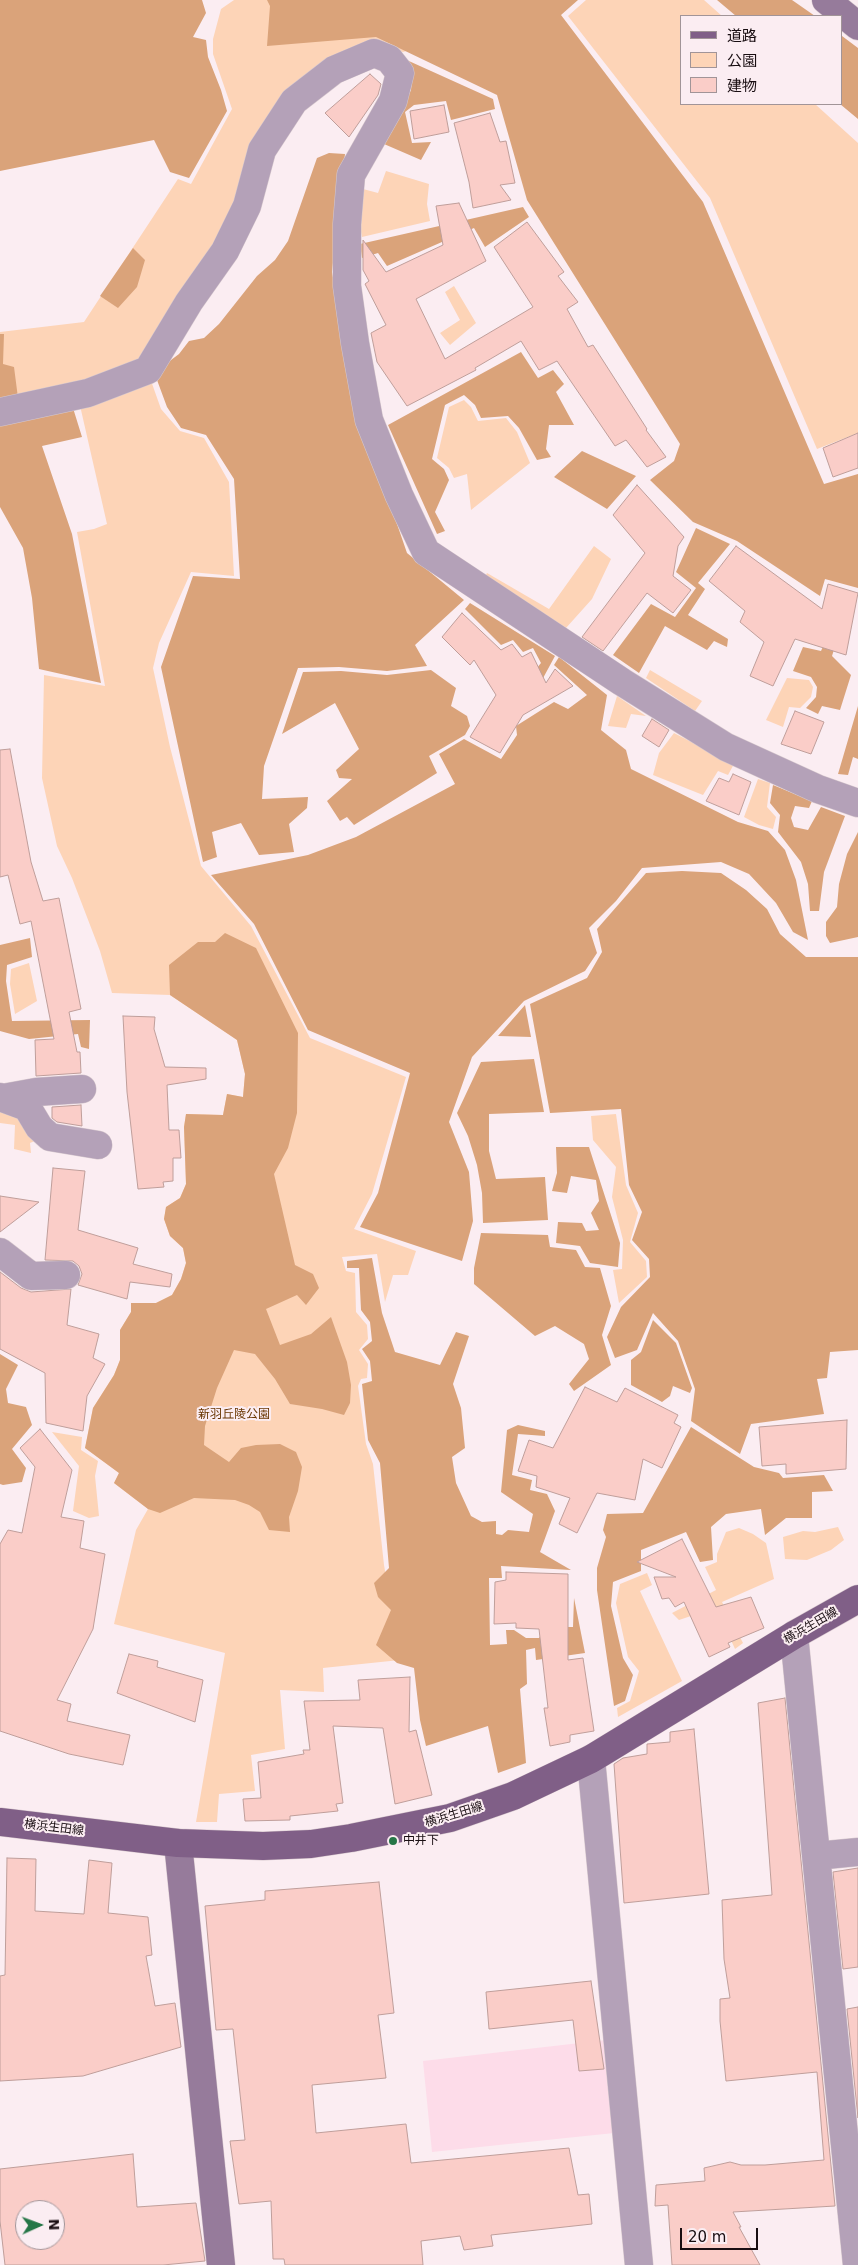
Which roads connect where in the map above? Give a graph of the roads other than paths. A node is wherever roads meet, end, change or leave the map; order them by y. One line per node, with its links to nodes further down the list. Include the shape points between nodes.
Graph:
1 (826, 0): 2 (street)
2 (858, 26)
3 (0, 412): 4 (street, via 88,393 148,370 188,302 225,251 247,206 262,150 294,101 334,70 374,53 389,59 400,73 393,101 351,175 347,224 348,286 369,420 426,552 726,747 818,789)
4 (858, 802)
5 (82, 1089): 6 (street)
6 (1, 1097): 7 (street, via 27,1107 39,1127 50,1137)
7 (98, 1145)
8 (0, 1252): 9 (street, via 31,1276)
9 (66, 1275)
10 (858, 1599): 11 (main road, 横浜生田線)
11 (794, 1635): 12 (main road, 横浜生田線); 16 (street)
12 (591, 1759): 14 (main road, 横浜生田線, via 513,1796 450,1818 394,1831 310,1844); 18 (street)
13 (0, 1822): 14 (main road, 横浜生田線)
14 (178, 1843): 17 (street)
15 (858, 1852): 16 (street)
16 (816, 1856): 19 (street)
17 (221, 2265)
18 (639, 2265)
19 (857, 2265)

